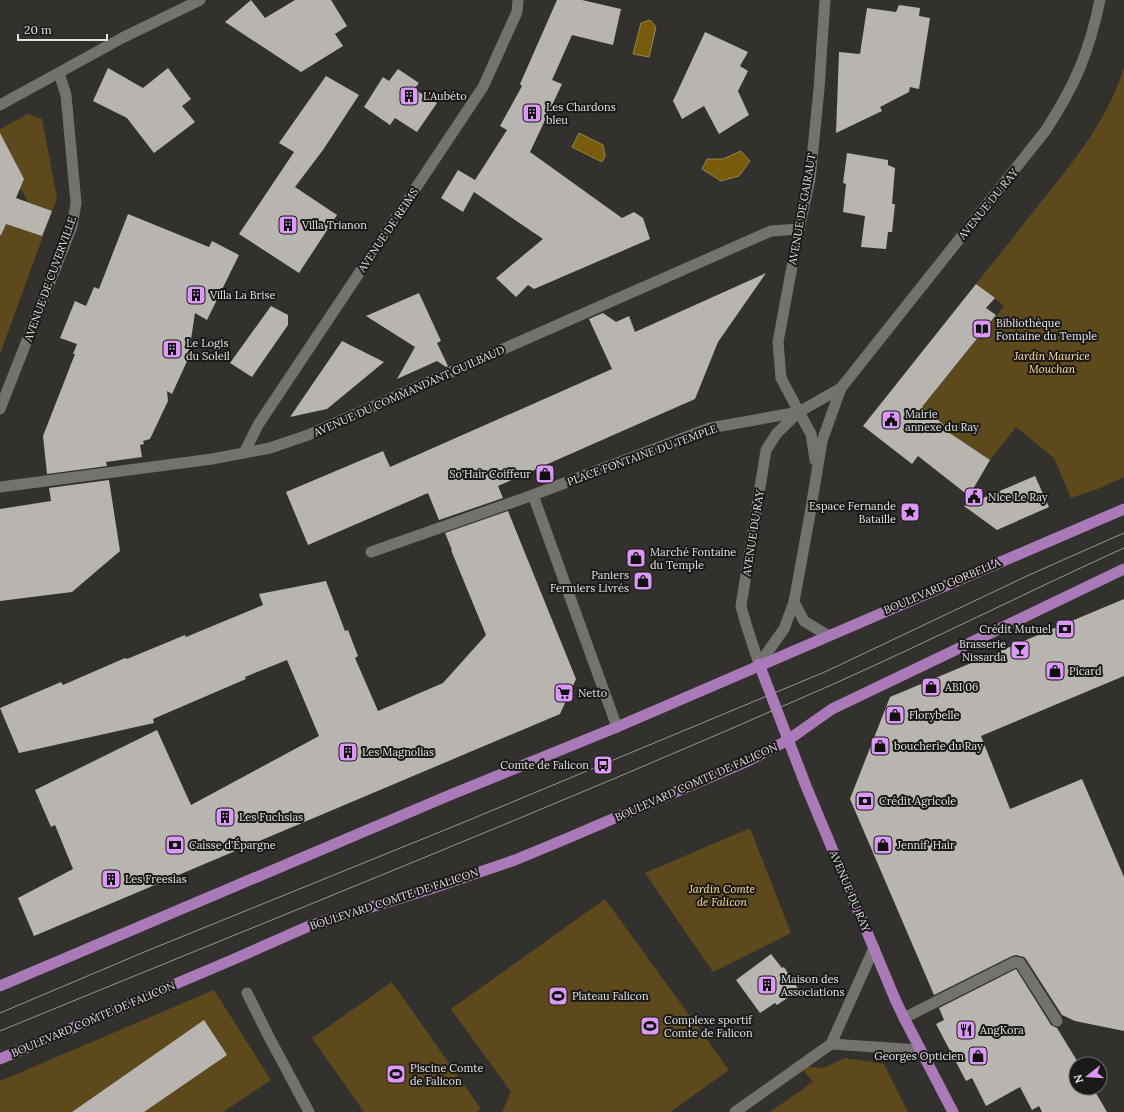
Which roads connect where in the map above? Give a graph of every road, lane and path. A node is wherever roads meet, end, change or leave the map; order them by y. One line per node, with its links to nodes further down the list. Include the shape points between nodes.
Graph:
1 (200, 0): 5 (street, via 122,38)
2 (518, 0): 11 (street, AVENUE DE REIMS, via 517,12 483,87 258,425)
3 (825, 0): 7 (street, AVENUE DE GAIRAUT, via 810,179)
4 (1100, 0): 8 (street, AVENUE DU RAY, via 1081,69 1046,130)
5 (59, 73): 6 (street); 9 (street, AVENUE DE CUVERVILLE, via 66,95 76,203 72,226)
6 (0, 105)
7 (799, 229): 10 (street, AVENUE DE GAIRAUT, via 778,342 781,378); 11 (street, AVENUE DU COMMANDANT GUILBAUD, via 771,231 308,436)
8 (841, 388): 10 (street, AVENUE DU RAY); 12 (street, AVENUE DU RAY, via 822,441)
9 (0, 409)
10 (799, 412): 12 (street, AVENUE DU RAY, via 811,434); 14 (street, PLACE FONTAINE DU TEMPLE, via 710,428); 20 (street, AVENUE DU RAY, via 778,433 766,450 744,585 742,606)
11 (244, 453): 13 (street, AVENUE DU COMMANDANT GUILBAUD)
12 (816, 469): 18 (street, AVENUE DU RAY)
13 (0, 487)
14 (533, 495): 16 (street, PLACE FONTAINE DU TEMPLE); 21 (street)
15 (1124, 509): 19 (main road, BOULEVARD GORBELLA)
16 (371, 552)
17 (1124, 569): 22 (main road, via 832,709)
18 (794, 602): 19 (street, via 804,621); 20 (street, AVENUE DU RAY, via 784,629)
19 (827, 635): 20 (main road, BOULEVARD GORBELLA)
20 (759, 664): 21 (main road); 22 (main road, AVENUE DU RAY)
21 (617, 726): 24 (main road)
22 (788, 740): 23 (main road, AVENUE DU RAY); 30 (main road, BOULEVARD COMTE DE FALICON, via 748,760 522,857 308,926)
23 (874, 948): 26 (main road, AVENUE DU RAY); 28 (street)
24 (0, 986)
25 (247, 993): 31 (street)
26 (904, 1018): 27 (street, via 1015,962 1020,963); 29 (main road, AVENUE DU RAY)
27 (1057, 1021)
28 (831, 1044): 29 (street); 32 (street)
29 (920, 1050): 33 (main road, AVENUE DU RAY)
30 (0, 1059)
31 (309, 1112)
32 (735, 1112)
33 (953, 1112)

